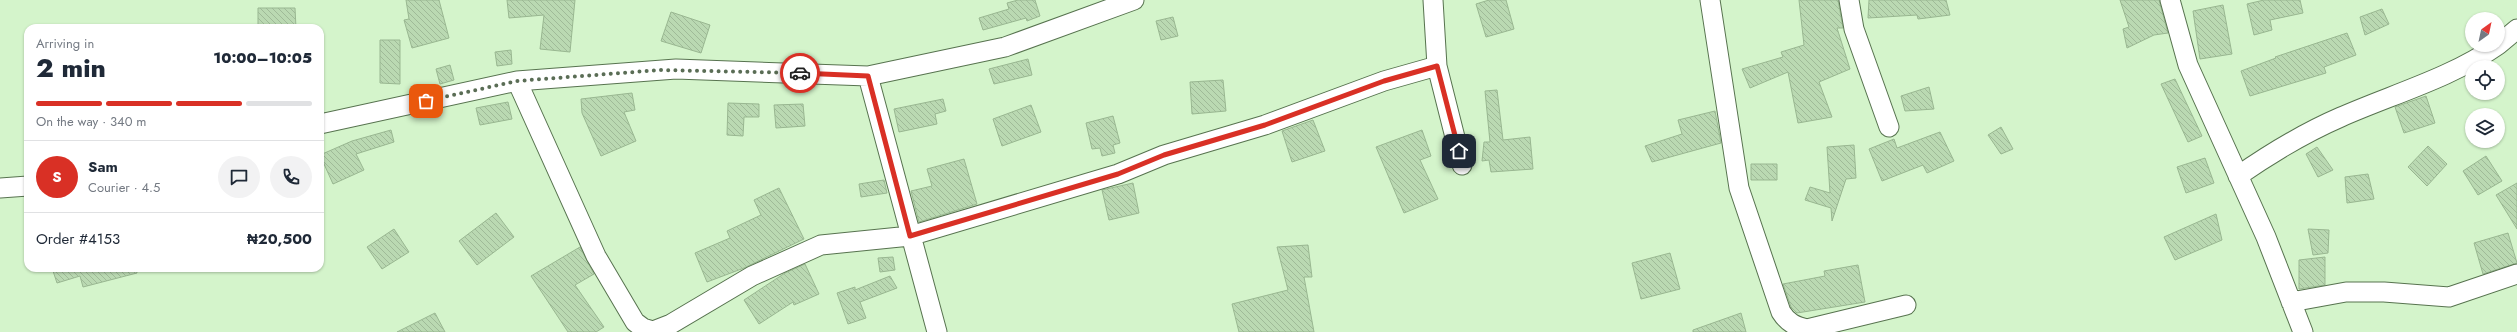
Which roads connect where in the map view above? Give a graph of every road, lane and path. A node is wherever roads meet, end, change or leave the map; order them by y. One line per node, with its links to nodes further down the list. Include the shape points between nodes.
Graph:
1 (1134, 0): 10 (street, via 1005,47)
2 (1433, 0): 9 (street)
3 (1710, 0): 21 (street, via 1739,188 1781,312 1786,320 1807,329)
4 (1849, 0): 13 (street, via 1854,29)
5 (2170, 0): 15 (street, via 2188,65)
6 (2517, 29): 7 (street)
7 (2505, 39)
8 (2486, 52): 15 (street, via 2457,69 2339,117 2284,144)
9 (1437, 66): 14 (street); 18 (street, via 1384,81 1265,125 1164,155 1118,174)
10 (868, 76): 11 (street, via 676,69); 18 (street)
11 (517, 81): 12 (street); 18 (street, via 596,256 635,322 643,328 652,331 671,324 752,276 821,245)
12 (324, 123)
13 (1889, 127)
14 (1462, 165)
15 (2238, 176): 20 (street)
16 (24, 186): 17 (street)
17 (0, 188)
18 (910, 236): 22 (street)
19 (2517, 274): 20 (street, via 2449,297 2346,292)
20 (2291, 302): 23 (street)
21 (1906, 305)
22 (937, 332)
23 (2303, 332)

